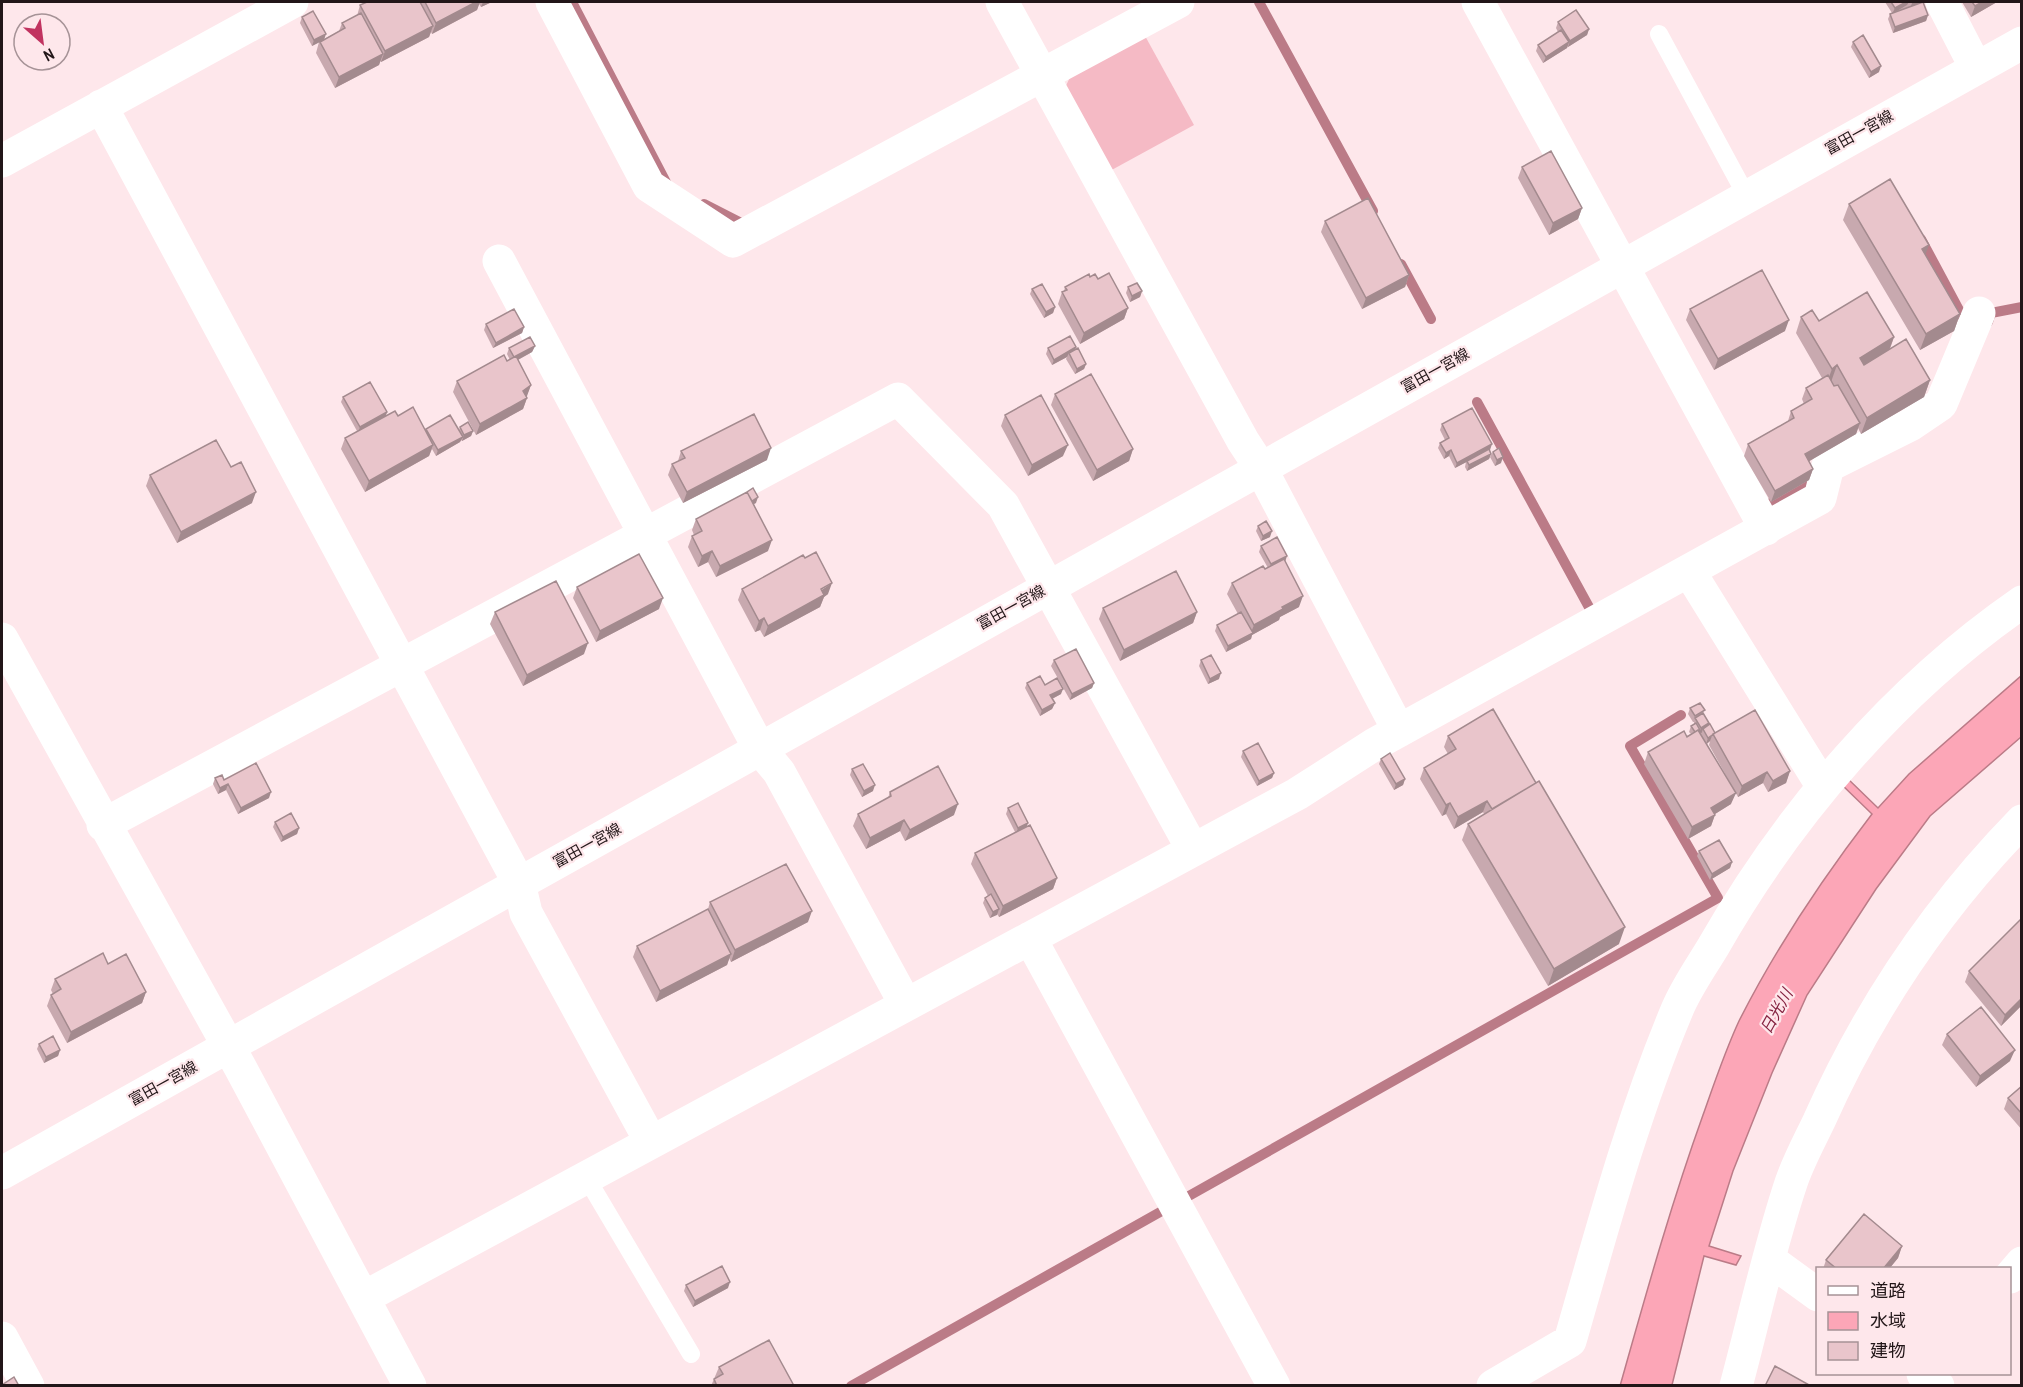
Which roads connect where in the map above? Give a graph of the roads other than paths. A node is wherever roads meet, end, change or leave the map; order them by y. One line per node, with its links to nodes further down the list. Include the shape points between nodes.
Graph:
1 (552, 2): 10 (street, via 649,186 733,241)
2 (1002, 2): 10 (street)
3 (1178, 2): 10 (street)
4 (1478, 2): 15 (street)
5 (1942, 2): 9 (street)
6 (278, 5): 11 (street)
7 (1659, 34): 13 (lane)
8 (2022, 43): 9 (street, 富田一宮線)
9 (1976, 68): 13 (street, 富田一宮線)
10 (1042, 76): 17 (street)
11 (101, 106): 12 (street); 24 (street)
12 (2, 161)
13 (1746, 195): 15 (street, 富田一宮線)
14 (499, 261): 19 (street)
15 (1621, 265): 17 (street, 富田一宮線); 18 (street)
16 (1979, 313): 18 (street, via 1941,404 1910,425 1828,466 1820,498)
17 (1260, 467): 21 (street, 富田一宮線); 25 (street)
18 (1766, 529): 20 (street)
19 (646, 536): 21 (street, via 898,399 1003,505); 24 (street); 26 (street)
20 (1689, 571): 25 (street); 27 (street)
21 (1049, 586): 26 (street, 富田一宮線); 30 (street)
22 (2022, 602): 27 (street, via 1912,691)
23 (2, 639): 29 (street)
24 (402, 665): 29 (street); 31 (street)
25 (1399, 731): 30 (street, via 1297,794)
26 (759, 748): 31 (street, 富田一宮線); 33 (street, via 779,772)
27 (1823, 787): 48 (street, via 1781,838 1737,903 1678,1007 1634,1126 1570,1341)
28 (2022, 821): 38 (street, via 1977,866 1862,1032 1791,1182)
29 (103, 825): 34 (street)
30 (1193, 850): 32 (street)
31 (519, 883): 34 (street, 富田一宮線); 35 (street, via 526,913)
32 (1030, 938): 33 (street); 47 (street)
33 (906, 1005): 35 (street)
34 (228, 1047): 36 (street, 富田一宮線); 42 (street)
35 (651, 1142): 37 (street)
36 (2, 1173)
37 (586, 1177): 42 (street); 44 (lane)
38 (1770, 1260): 41 (street); 49 (street)
39 (2022, 1263): 40 (street)
40 (2011, 1276)
41 (1816, 1294)
42 (363, 1298): 46 (street)
43 (2, 1338): 45 (street)
44 (692, 1354)
45 (28, 1386)
46 (410, 1386)
47 (1274, 1386)
48 (1493, 1386)
49 (1736, 1386)

